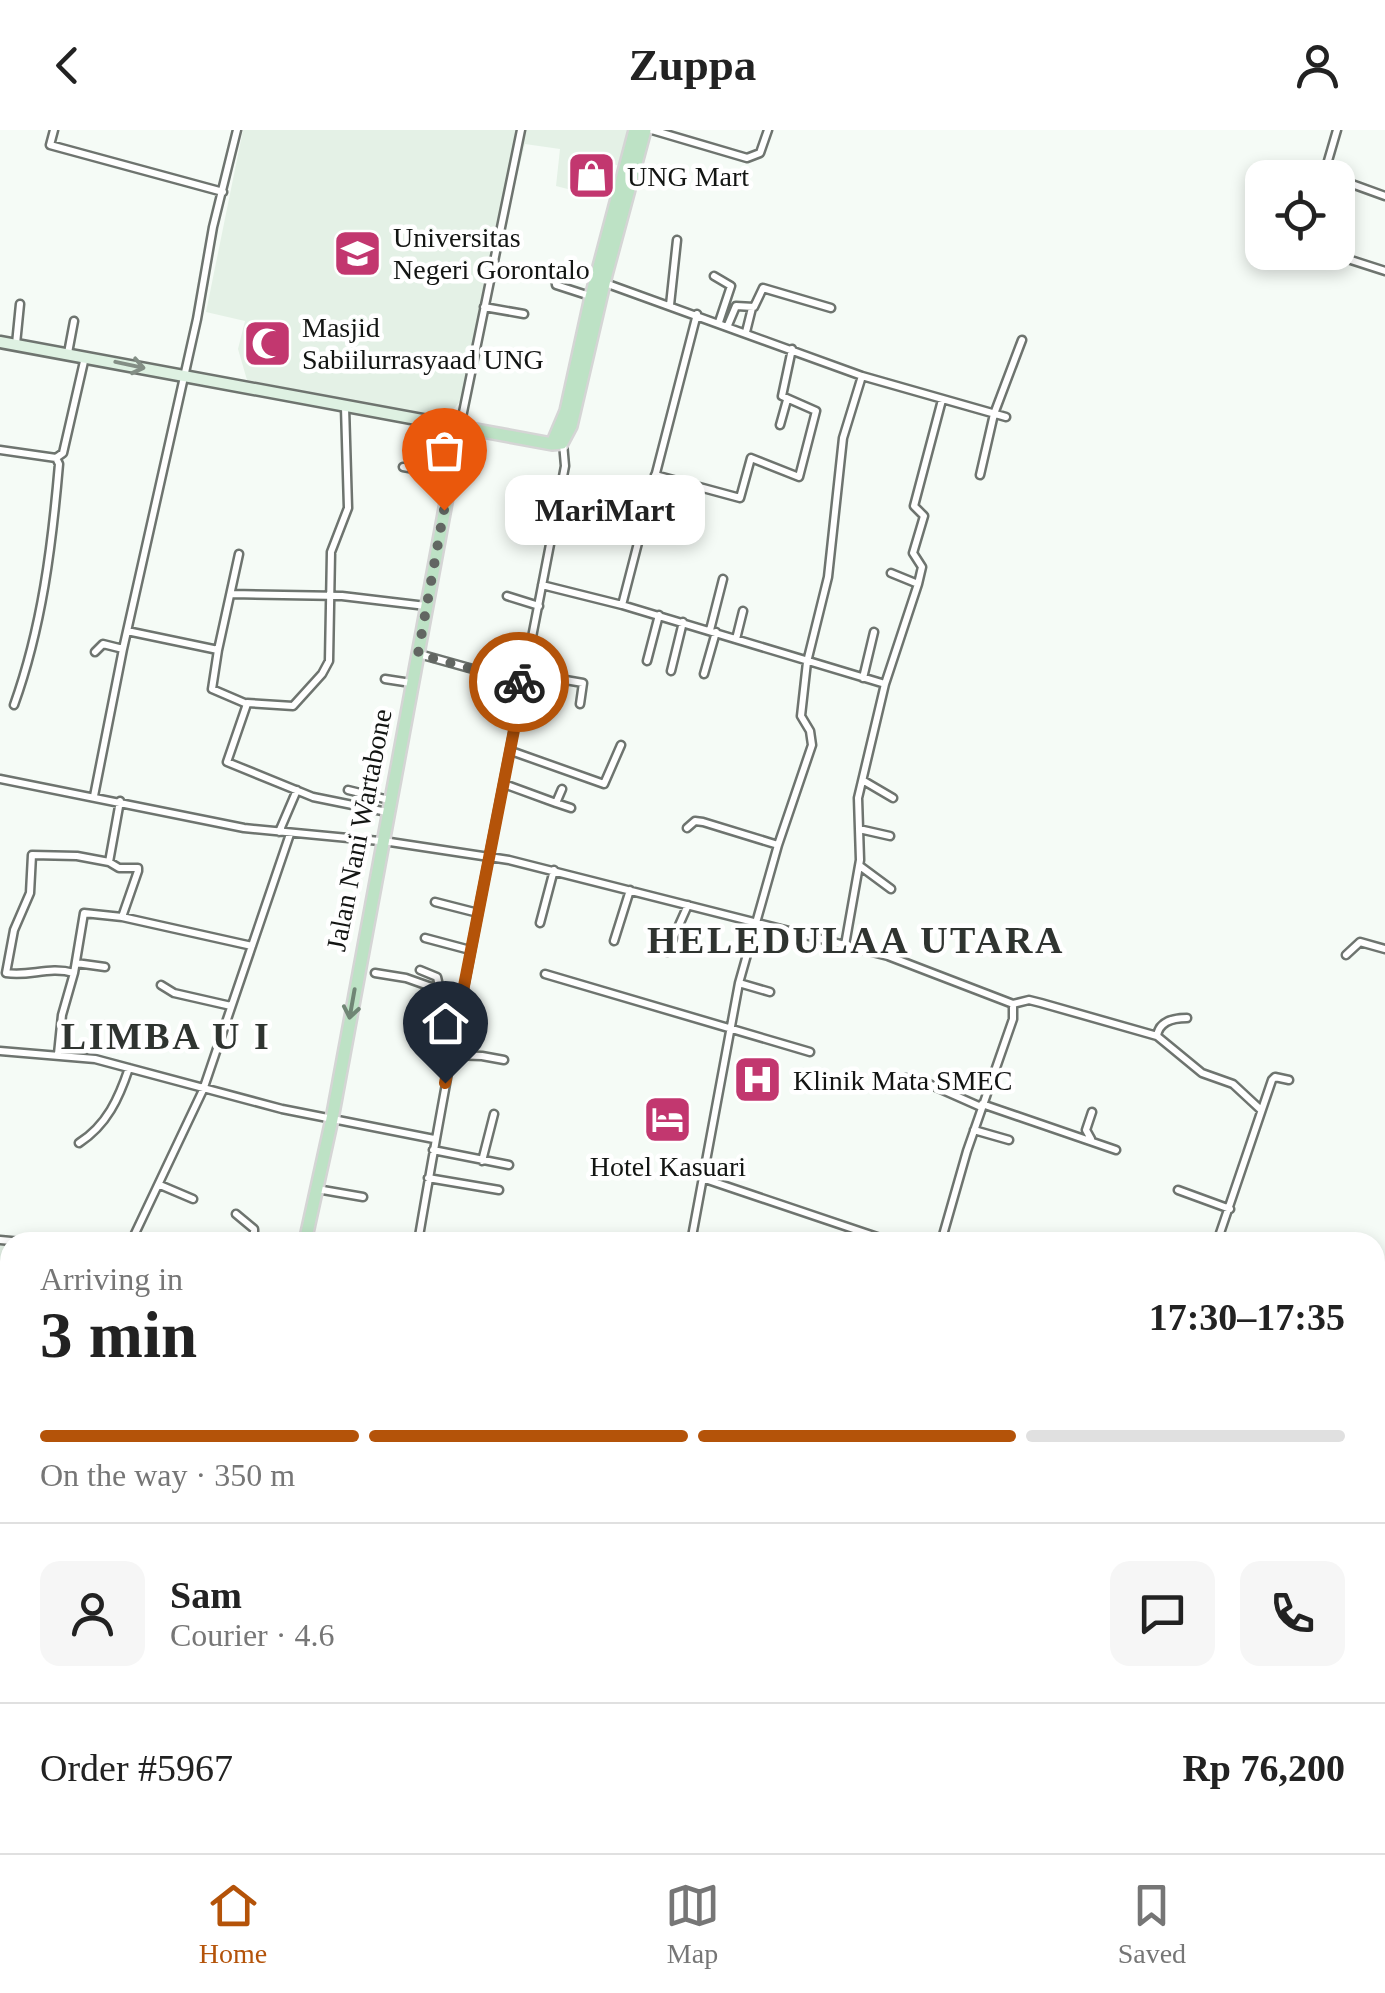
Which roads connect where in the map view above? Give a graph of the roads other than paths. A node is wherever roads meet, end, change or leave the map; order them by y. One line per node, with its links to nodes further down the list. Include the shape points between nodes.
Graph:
1 (54, 130): 10 (street, via 50,145)
2 (238, 130): 10 (street)
3 (521, 130): 21 (street)
4 (635, 130): 17 (main road)
5 (649, 130): 6 (street, via 746,158 760,153); 17 (main road)
6 (768, 130)
7 (1337, 130): 8 (street)
8 (1329, 160)
9 (1355, 185): 11 (street)
10 (222, 192): 35 (street)
11 (1385, 196)
12 (676, 240): 20 (street)
13 (1355, 261): 14 (street)
14 (1385, 271)
15 (555, 276): 18 (street, via 556,285)
16 (714, 276): 27 (street, via 731,285)
17 (602, 277): 18 (main road); 20 (street); 44 (main road, via 571,426)
18 (591, 297): 44 (main road)
19 (20, 304): 31 (street)
20 (670, 305): 25 (street)
21 (484, 306): 24 (street); 43 (street)
22 (752, 308): 23 (street, via 766,288); 27 (street, via 736,306); 28 (street)
23 (831, 308)
24 (524, 314)
25 (697, 314): 27 (street); 48 (street)
26 (74, 322): 33 (street)
27 (724, 324): 28 (street)
28 (746, 332): 32 (street)
29 (1022, 340): 40 (street)
30 (0, 342): 31 (street)
31 (16, 344): 33 (street)
32 (792, 349): 36 (street); 37 (street, via 782,396)
33 (68, 353): 34 (street)
34 (85, 356): 35 (street, one-way to 35); 46 (street, via 63,453)
35 (182, 376): 39 (street); 65 (street)
36 (862, 376): 38 (street); 74 (street, via 843,438 828,577)
37 (787, 400): 42 (street); 48 (street, via 816,412 799,477 751,458 740,498)
38 (942, 400): 40 (street); 54 (street, via 914,506 924,516 913,553 922,567)
39 (345, 406): 43 (street); 57 (street, via 348,508 331,552)
40 (994, 414): 41 (street); 49 (street)
41 (1006, 417)
42 (780, 425)
43 (460, 426): 44 (main road); 50 (main road, Jalan Nani Wartabone)
44 (558, 440): 55 (street, via 565,466)
45 (0, 450): 46 (street)
46 (56, 458): 85 (street, via 50,559)
47 (403, 467): 50 (street)
48 (655, 475): 59 (street)
49 (980, 475)
50 (452, 476): 60 (main road, Jalan Nani Wartabone)
51 (239, 554): 56 (street)
52 (891, 572): 54 (street)
53 (722, 578): 66 (street)
54 (918, 584): 82 (street)
55 (542, 585): 59 (street); 61 (street)
56 (232, 594): 57 (street); 70 (street)
57 (330, 596): 60 (street); 83 (street, via 330,661 322,674 293,706)
58 (507, 596): 61 (street)
59 (622, 604): 63 (street)
60 (426, 606): 72 (main road, Jalan Nani Wartabone)
61 (539, 606): 76 (street)
62 (743, 611): 68 (street)
63 (659, 616): 64 (street); 73 (street)
64 (683, 622): 66 (street); 75 (street)
65 (127, 631): 69 (street); 70 (street)
66 (713, 631): 68 (street); 77 (street)
67 (874, 632): 78 (street)
68 (736, 639): 74 (street)
69 (123, 649): 71 (street, via 103,644); 94 (street)
70 (218, 650): 83 (street, via 212,689)
71 (95, 652)
72 (418, 654): 80 (main road, Jalan Nani Wartabone); 81 (street)
73 (647, 661)
74 (807, 662): 78 (street); 106 (street, via 801,716 812,745)
75 (671, 671)
76 (525, 673): 81 (street); 84 (street, via 581,682)
77 (704, 674)
78 (863, 678): 82 (street)
79 (385, 679): 80 (street)
80 (412, 683): 98 (main road, Jalan Nani Wartabone)
81 (523, 684): 87 (street)
82 (885, 684): 89 (street)
83 (247, 703): 92 (street, via 227,762)
84 (580, 704)
85 (14, 705)
86 (620, 745): 87 (street, via 604,784)
87 (511, 751): 90 (street)
88 (0, 778): 94 (street)
89 (864, 780): 95 (street); 101 (street)
90 (504, 784): 97 (street); 107 (street)
91 (562, 789): 97 (street)
92 (297, 790): 98 (street, via 347,805); 102 (street)
93 (348, 790): 98 (street)
94 (94, 796): 96 (street)
95 (892, 798)
96 (120, 801): 102 (street); 108 (street)
97 (556, 803): 99 (street)
98 (388, 806): 105 (main road, Jalan Nani Wartabone)
99 (571, 808)
100 (688, 828): 106 (street, via 703,822)
101 (860, 829): 104 (street); 109 (street)
102 (279, 832): 103 (street)
103 (290, 834): 105 (street); 122 (street)
104 (890, 836)
105 (382, 841): 107 (street); 156 (main road, Jalan Nani Wartabone, one-way to 156)
106 (778, 845): 118 (street)
107 (487, 856): 110 (street); 115 (street)
108 (109, 862): 116 (street, via 138,868); 130 (street, via 32,855 30,894 6,973)
109 (859, 866): 111 (street); 121 (street)
110 (554, 870): 112 (street); 117 (street)
111 (891, 889)
112 (630, 890): 114 (street); 120 (street)
113 (434, 902): 115 (street)
114 (688, 905): 118 (street); 125 (street)
115 (478, 913): 124 (street)
116 (122, 917): 122 (street); 127 (street, via 84,913)
117 (540, 922)
118 (755, 924): 121 (street); 133 (street)
119 (426, 938): 124 (street)
120 (614, 942)
121 (845, 945): 138 (street, via 918,965)
122 (252, 946): 139 (street)
123 (1385, 949): 126 (street, via 1360,942)
124 (470, 950): 137 (street)
125 (667, 952)
126 (1346, 955)
127 (76, 963): 128 (street); 130 (street)
128 (105, 967)
129 (420, 970): 135 (street, via 436,977)
130 (74, 973): 145 (street)
131 (375, 973): 135 (street)
132 (545, 974): 141 (street)
133 (739, 983): 136 (street); 141 (street)
134 (161, 985): 139 (street)
135 (440, 990): 137 (street)
136 (770, 992)
137 (461, 998): 146 (street)
138 (1013, 1004): 142 (street, via 1029,1000); 152 (street, via 1014,1019)
139 (232, 1006): 151 (street)
140 (1188, 1018): 142 (street, via 1167,1021)
141 (730, 1028): 144 (street); 167 (street)
142 (1156, 1036): 153 (street, via 1202,1074 1233,1084)
143 (0, 1051): 145 (street)
144 (810, 1052)
145 (58, 1054): 148 (street)
146 (451, 1055): 147 (street); 158 (street)
147 (504, 1060)
148 (129, 1068): 151 (street); 161 (street, via 117,1102)
149 (906, 1078): 152 (street)
150 (1283, 1079): 153 (street, via 1272,1080)
151 (203, 1090): 156 (street); 168 (street)
152 (982, 1106): 157 (street); 160 (street)
153 (1261, 1110): 174 (street)
154 (1092, 1112): 160 (street, via 1086,1130)
155 (494, 1114): 164 (street)
156 (332, 1118): 158 (street); 169 (main road, Jalan Nani Wartabone)
157 (974, 1130): 159 (street); 182 (street)
158 (434, 1139): 162 (street)
159 (1009, 1140)
160 (1092, 1140): 163 (street)
161 (79, 1143)
162 (432, 1150): 164 (street); 166 (street)
163 (1116, 1150)
164 (482, 1161): 165 (street)
165 (509, 1166)
166 (428, 1178): 170 (street); 179 (street)
167 (705, 1179): 180 (street); 181 (street)
168 (160, 1186): 173 (street); 176 (street)
169 (316, 1189): 172 (street); 178 (main road, Jalan Nani Wartabone)
170 (499, 1190)
171 (1178, 1190): 174 (street)
172 (364, 1197)
173 (194, 1199)
174 (1230, 1209): 183 (street)
175 (236, 1214): 177 (street)
176 (136, 1232)
177 (254, 1232)
178 (307, 1232)
179 (420, 1232)
180 (693, 1232)
181 (860, 1232)
182 (944, 1232)
183 (1221, 1232)

